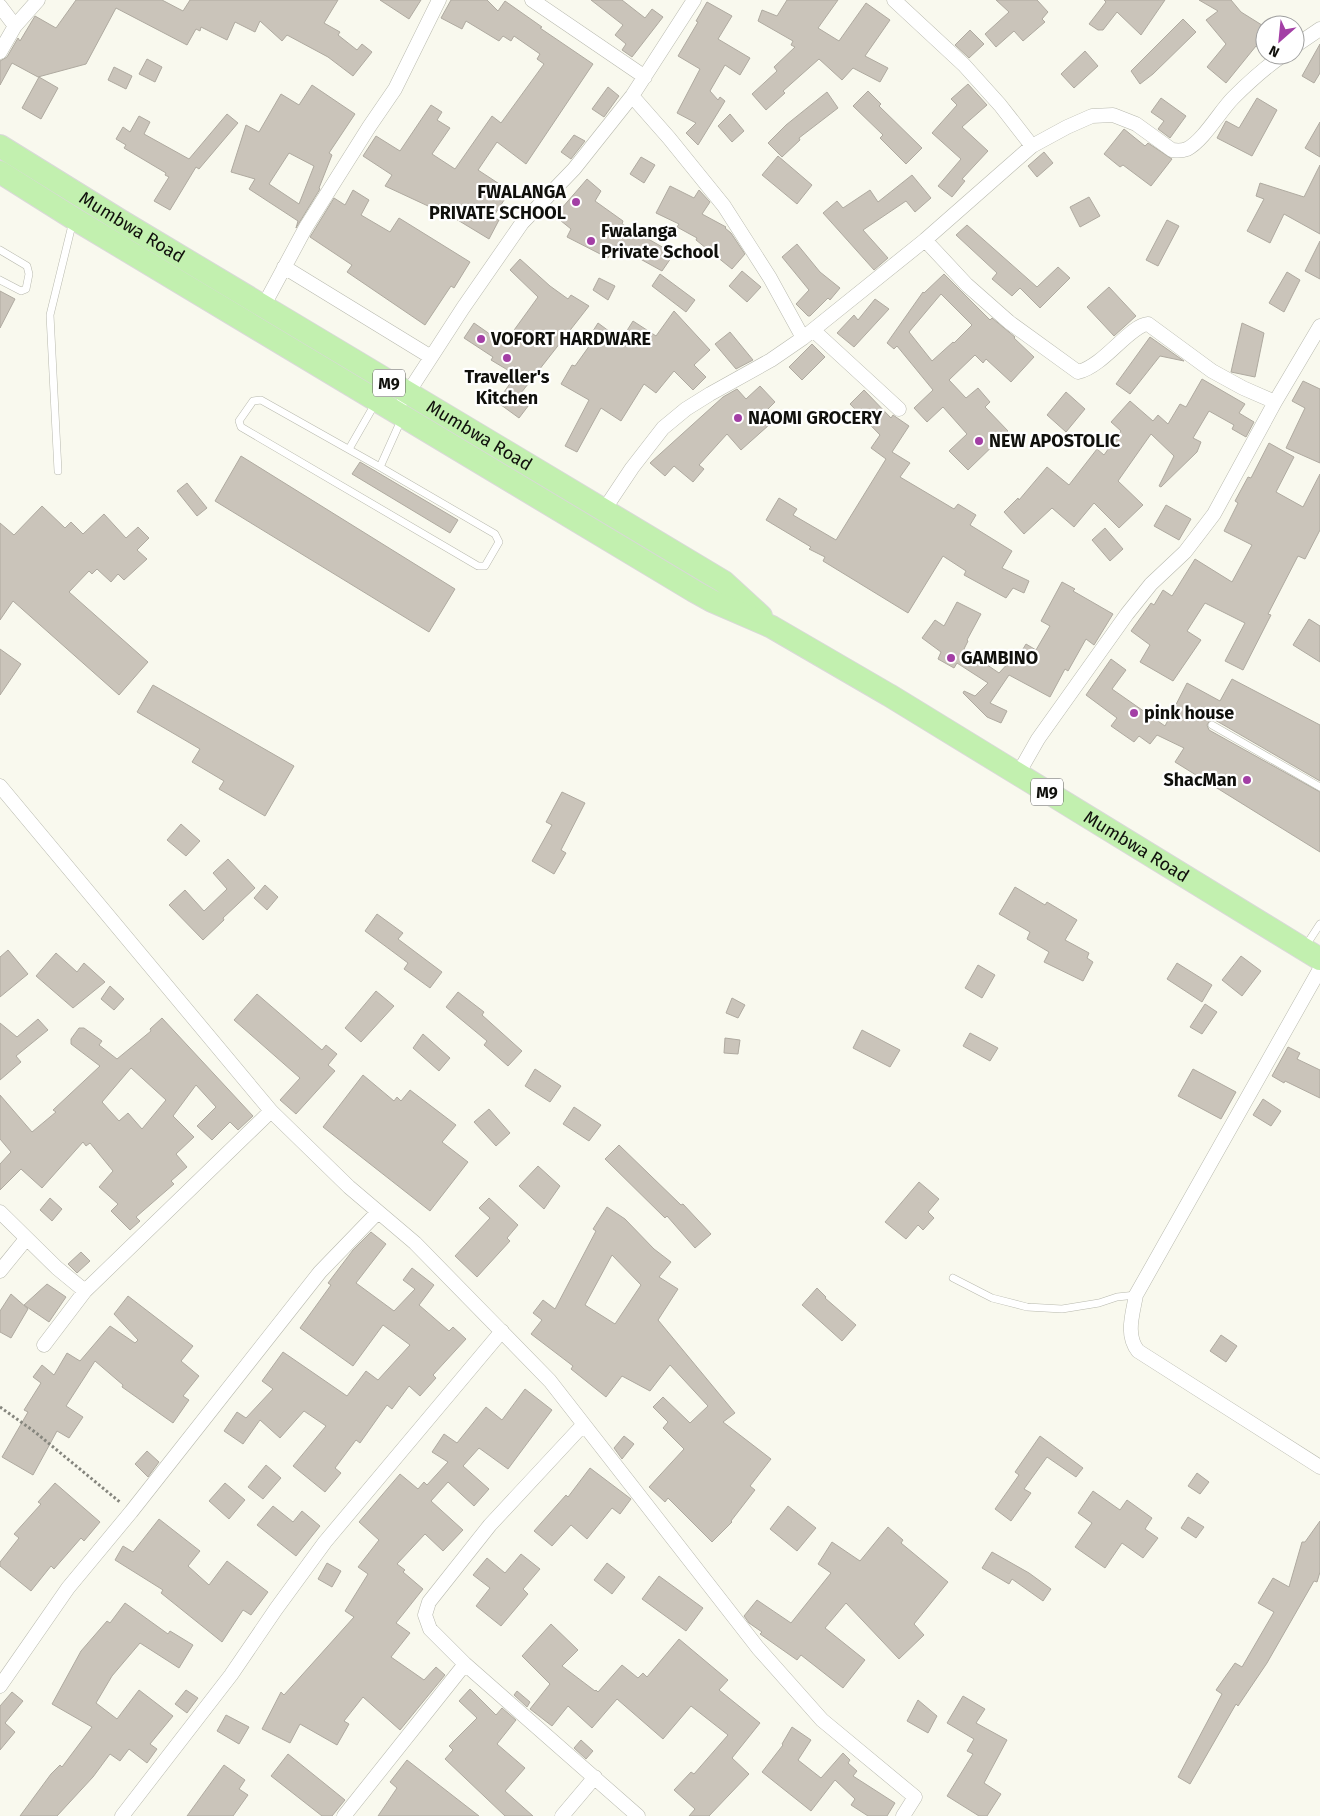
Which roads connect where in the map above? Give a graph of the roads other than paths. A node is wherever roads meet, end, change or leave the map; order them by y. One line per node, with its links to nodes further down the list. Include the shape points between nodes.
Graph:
1 (38, 0): 7 (street)
2 (439, 0): 20 (street, via 396,88 326,193)
3 (532, 0): 12 (street)
4 (694, 0): 12 (street)
5 (894, 0): 15 (street, via 964,65)
6 (0, 6): 7 (street)
7 (15, 26): 10 (street)
8 (1320, 29): 9 (street)
9 (1305, 39)
10 (0, 52)
11 (1271, 65): 15 (street, via 1233,98 1187,149 1172,150 1136,124 1113,116 1092,116)
12 (645, 77): 13 (street)
13 (632, 96): 24 (street, via 724,206); 25 (street, via 574,169 522,223)
14 (0, 146): 22 (main road, Mumbwa Road / M9)
15 (1032, 146): 18 (street)
16 (0, 172): 17 (main road, Mumbwa Road / M9)
17 (73, 218): 27 (main road, Mumbwa Road / M9); 31 (lane, via 50,315)
18 (925, 240): 24 (street); 26 (street, via 967,285 1009,322 1078,372 1096,364 1134,331 1148,324 1212,371)
19 (0, 250): 21 (lane, via 27,266 29,274 26,289 21,291)
20 (284, 267): 22 (street); 25 (street)
21 (0, 280)
22 (264, 307): 27 (main road, Mumbwa Road / M9)
23 (1320, 326): 26 (street)
24 (808, 334): 28 (street); 32 (street, via 771,360 686,409 663,428)
25 (431, 357): 27 (street)
26 (1275, 402): 35 (street, via 1214,514 1185,552 1151,584 1127,614 1038,739)
27 (396, 405): 29 (lane); 30 (lane); 32 (main road, Mumbwa Road / M9); 33 (main road, Mumbwa Road / M9, via 712,601)
28 (899, 409)
29 (348, 449): 30 (lane); 30 (lane, via 265,402 253,400 239,421 241,427 478,566 485,566 499,542 495,534)
30 (380, 466)
31 (58, 471)
32 (604, 510): 33 (main road, Mumbwa Road / M9, via 724,582)
33 (772, 627): 35 (main road, Mumbwa Road / M9)
34 (1212, 725): 37 (lane)
35 (1018, 774): 39 (main road, Mumbwa Road / M9)
36 (0, 786): 41 (street)
37 (1320, 787)
38 (1320, 924): 39 (lane)
39 (1312, 954)
40 (1320, 968): 48 (street)
41 (272, 1111): 43 (street); 47 (street)
42 (0, 1212): 44 (street)
43 (378, 1212): 49 (street, via 415,1243); 54 (street, via 320,1272 68,1588)
44 (26, 1239): 45 (street); 47 (street)
45 (0, 1271)
46 (953, 1278): 48 (lane, via 992,1298 1027,1307 1062,1309)
47 (85, 1292): 50 (street)
48 (1136, 1295): 52 (street, via 1131,1333 1132,1344 1138,1351)
49 (502, 1331): 51 (street, via 550,1381); 56 (street, via 325,1542 231,1675)
50 (44, 1345)
51 (583, 1424): 53 (street, via 490,1525 429,1602 426,1615 430,1629); 60 (street, via 758,1648 822,1720 915,1798)
52 (1320, 1467)
53 (466, 1664): 55 (street); 57 (street)
54 (0, 1686)
55 (595, 1777): 58 (street); 59 (street)
56 (122, 1816)
57 (344, 1816)
58 (562, 1816)
59 (638, 1816)
60 (903, 1816)

